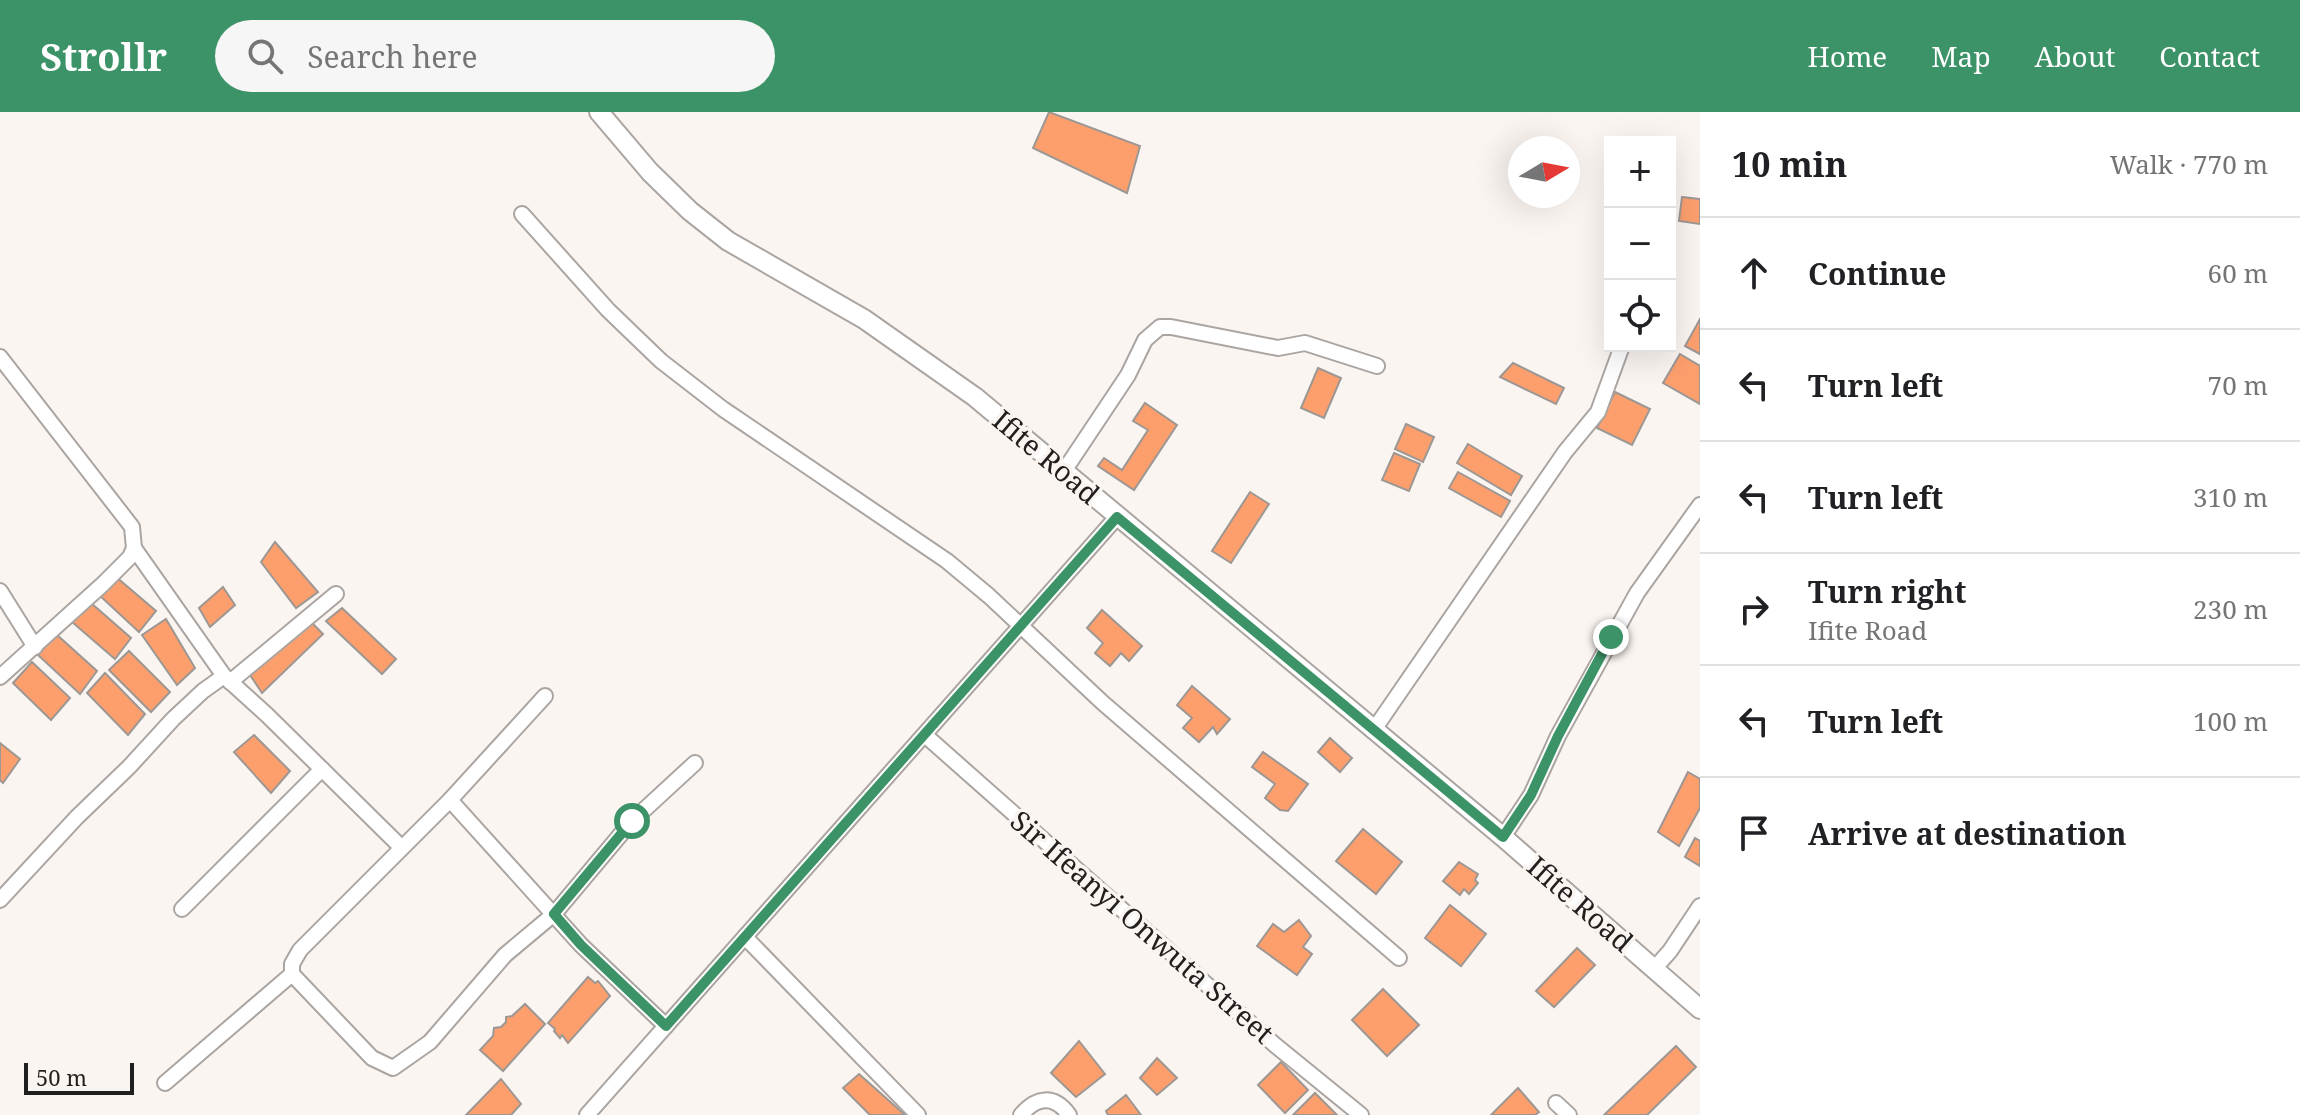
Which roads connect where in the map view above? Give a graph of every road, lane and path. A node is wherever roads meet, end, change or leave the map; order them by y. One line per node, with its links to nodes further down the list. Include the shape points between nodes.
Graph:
1 (599, 112): 6 (street, Ifite Road, via 650,172 728,241 864,319 975,397)
2 (522, 214): 12 (street, via 661,361 947,561)
3 (1620, 352): 17 (street, via 1598,412)
4 (0, 357): 9 (street, via 132,527)
5 (1377, 366): 6 (street, via 1305,343 1278,348 1160,327 1145,340)
6 (1064, 471): 8 (street, Ifite Road)
7 (1700, 505): 22 (street, via 1637,593 1531,795)
8 (1117, 517): 12 (street); 17 (street, Ifite Road)
9 (134, 548): 13 (street); 15 (street)
10 (0, 591): 13 (street)
11 (336, 594): 15 (street)
12 (1020, 627): 18 (street); 29 (street)
13 (35, 647): 14 (street)
14 (0, 677)
15 (227, 679): 20 (street); 24 (street, via 203,691 173,719)
16 (545, 696): 21 (street)
17 (1373, 731): 22 (street, Ifite Road)
18 (926, 736): 28 (street); 40 (street, Sir Ifeanyi Onwuta Street)
19 (695, 763): 27 (street, via 632,821)
20 (322, 769): 23 (street); 26 (street)
21 (450, 800): 23 (street); 27 (street)
22 (1503, 837): 30 (street, Ifite Road)
23 (401, 847): 31 (street, via 300,950)
24 (0, 900)
25 (1700, 906): 30 (street)
26 (182, 909)
27 (554, 914): 31 (street, via 505,955 430,1042 393,1068 372,1058); 33 (street)
28 (745, 937): 33 (street); 37 (street)
29 (1399, 958)
30 (1654, 969): 32 (street, Ifite Road)
31 (292, 974): 34 (street)
32 (1700, 1009)
33 (666, 1026): 36 (street)
34 (165, 1083)
35 (1556, 1103): 41 (street)
36 (587, 1115)
37 (918, 1115)
38 (1021, 1115): 39 (street, via 1031,1103 1048,1100)
39 (1069, 1115)
40 (1361, 1115)
41 (1569, 1115)

